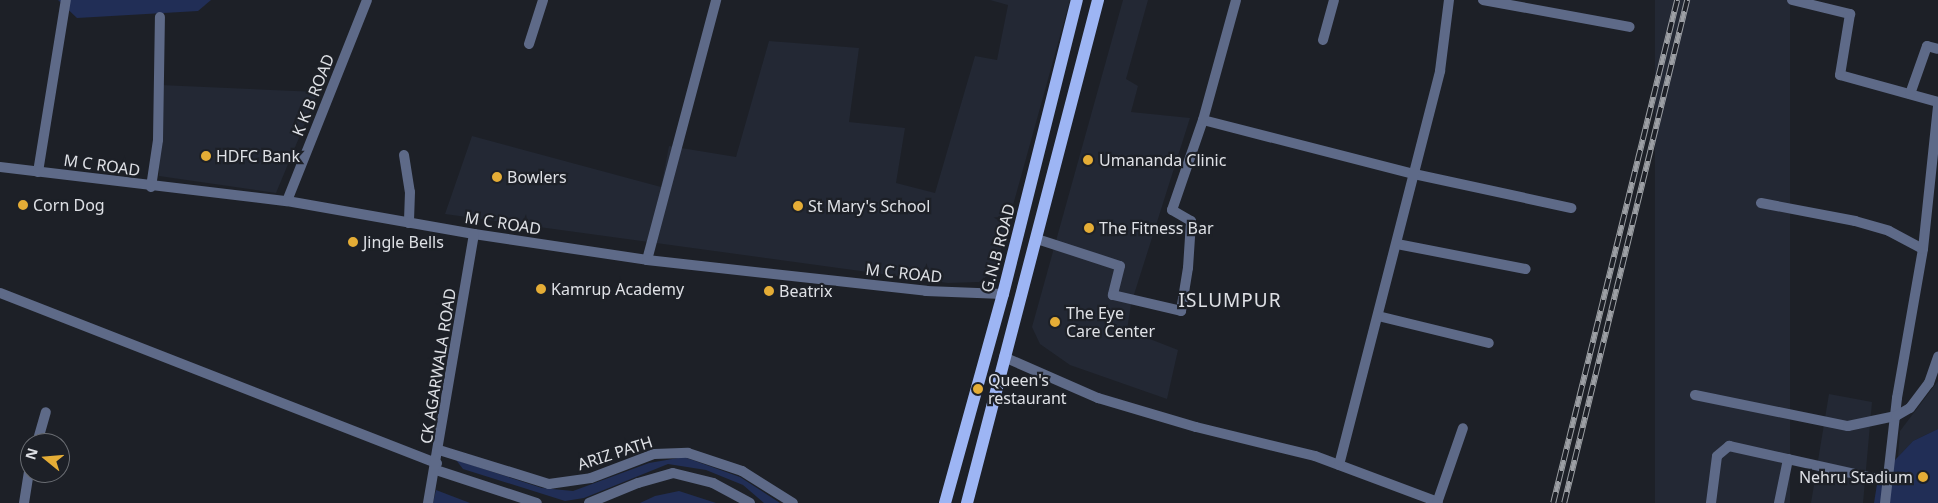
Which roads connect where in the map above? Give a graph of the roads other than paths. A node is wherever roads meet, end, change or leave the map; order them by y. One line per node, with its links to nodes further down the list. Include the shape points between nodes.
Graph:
1 (66, 0): 23 (street)
2 (367, 0): 26 (street, K K B ROAD)
3 (544, 0): 15 (street)
4 (716, 0): 34 (street)
5 (1077, 0): 37 (main road, G.N.B ROAD)
6 (1098, 0): 31 (main road)
7 (1236, 0): 20 (street)
8 (1334, 0): 14 (street)
9 (1449, 0): 24 (street, via 1440,71)
10 (1483, 0): 13 (street)
11 (1792, 0): 17 (street, via 1850,14 1840,75)
12 (160, 17): 25 (street, via 158,140)
13 (1630, 27)
14 (1323, 40)
15 (529, 44)
16 (1938, 48): 17 (street, via 1927,46)
17 (1910, 94): 18 (street)
18 (1938, 102)
19 (1938, 106): 33 (street)
20 (1203, 120): 24 (street); 31 (street, via 1172,210 1191,221 1188,275 1181,311 1113,295 1120,266)
21 (404, 155): 29 (street, via 410,192)
22 (0, 167): 23 (street, M C ROAD)
23 (38, 172): 25 (street, M C ROAD)
24 (1414, 174): 28 (street); 32 (street)
25 (151, 187): 26 (street, M C ROAD)
26 (287, 201): 29 (street, M C ROAD)
27 (1760, 202): 33 (street, via 1855,221)
28 (1571, 208)
29 (409, 223): 30 (street, M C ROAD)
30 (474, 234): 34 (street, M C ROAD); 47 (street, CK AGARWALA ROAD)
31 (1037, 239): 40 (main road)
32 (1396, 244): 35 (street); 38 (street)
33 (1923, 249): 44 (street)
34 (647, 260): 37 (street, M C ROAD, via 926,291)
35 (1526, 268)
36 (0, 293): 50 (street)
37 (1003, 294): 59 (main road, G.N.B ROAD)
38 (1378, 316): 39 (street); 49 (street)
39 (1489, 343)
40 (1004, 357): 49 (street, via 1098,398); 60 (main road)
41 (1938, 357): 44 (street, via 1929,383 1916,401)
42 (1695, 395): 44 (street, via 1848,426)
43 (46, 412): 46 (street)
44 (1896, 416): 51 (street)
45 (1463, 428): 61 (street)
46 (40, 433)
47 (439, 450): 50 (street, CK AGARWALA ROAD); 58 (street, ARIZ PATH, via 549,484 591,478 654,454 688,453 742,471)
48 (1788, 459): 51 (street); 62 (street, via 1729,446 1721,450 1717,456); 63 (street)
49 (1339, 465): 61 (street)
50 (436, 467): 54 (street, CK AGARWALA ROAD); 55 (street)
51 (1887, 481): 64 (street)
52 (27, 483): 53 (street)
53 (24, 503)
54 (428, 503)
55 (537, 503)
56 (589, 503): 57 (street, via 673,473 713,483)
57 (750, 503)
58 (794, 503)
59 (945, 503)
60 (967, 503)
61 (1438, 503)
62 (1711, 503)
63 (1779, 503)
64 (1885, 503)

